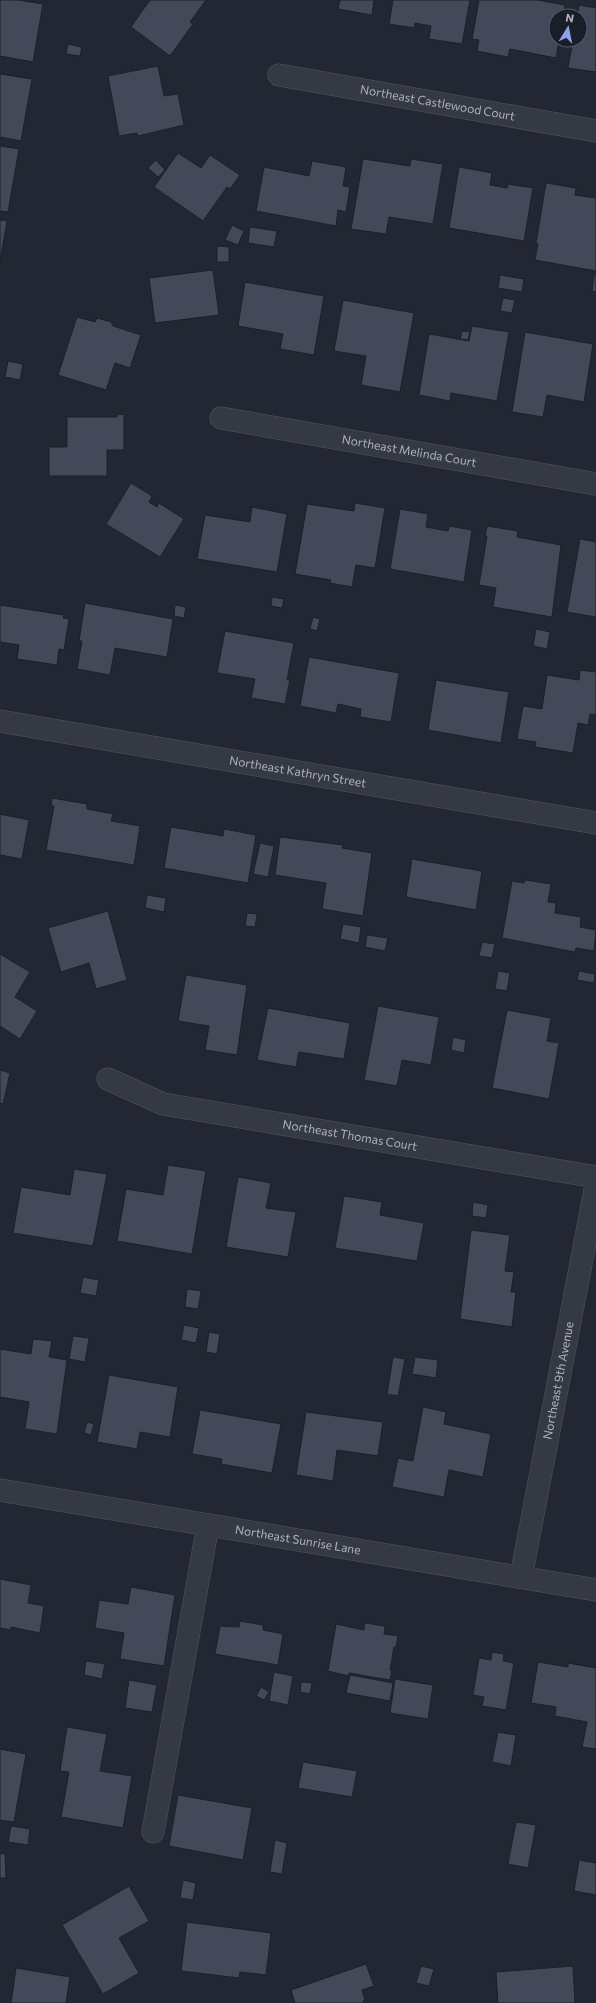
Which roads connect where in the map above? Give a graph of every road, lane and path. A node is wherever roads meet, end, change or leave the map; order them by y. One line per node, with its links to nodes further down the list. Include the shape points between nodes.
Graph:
1 (279, 75): 2 (street, Northeast Castlewood Court)
2 (596, 131)
3 (221, 418): 4 (street, Northeast Melinda Court)
4 (596, 484)
5 (0, 721): 6 (street, Northeast Kathryn Street)
6 (596, 823)
7 (108, 1079): 8 (street, Northeast Thomas Court, via 163,1104)
8 (596, 1177)
9 (596, 1184): 12 (street, Northeast 9th Avenue)
10 (0, 1490): 11 (street, Northeast Sunrise Lane)
11 (208, 1525): 12 (street, Northeast Sunrise Lane); 14 (street)
12 (521, 1577): 13 (street, Northeast Sunrise Lane)
13 (596, 1590)
14 (153, 1832)

